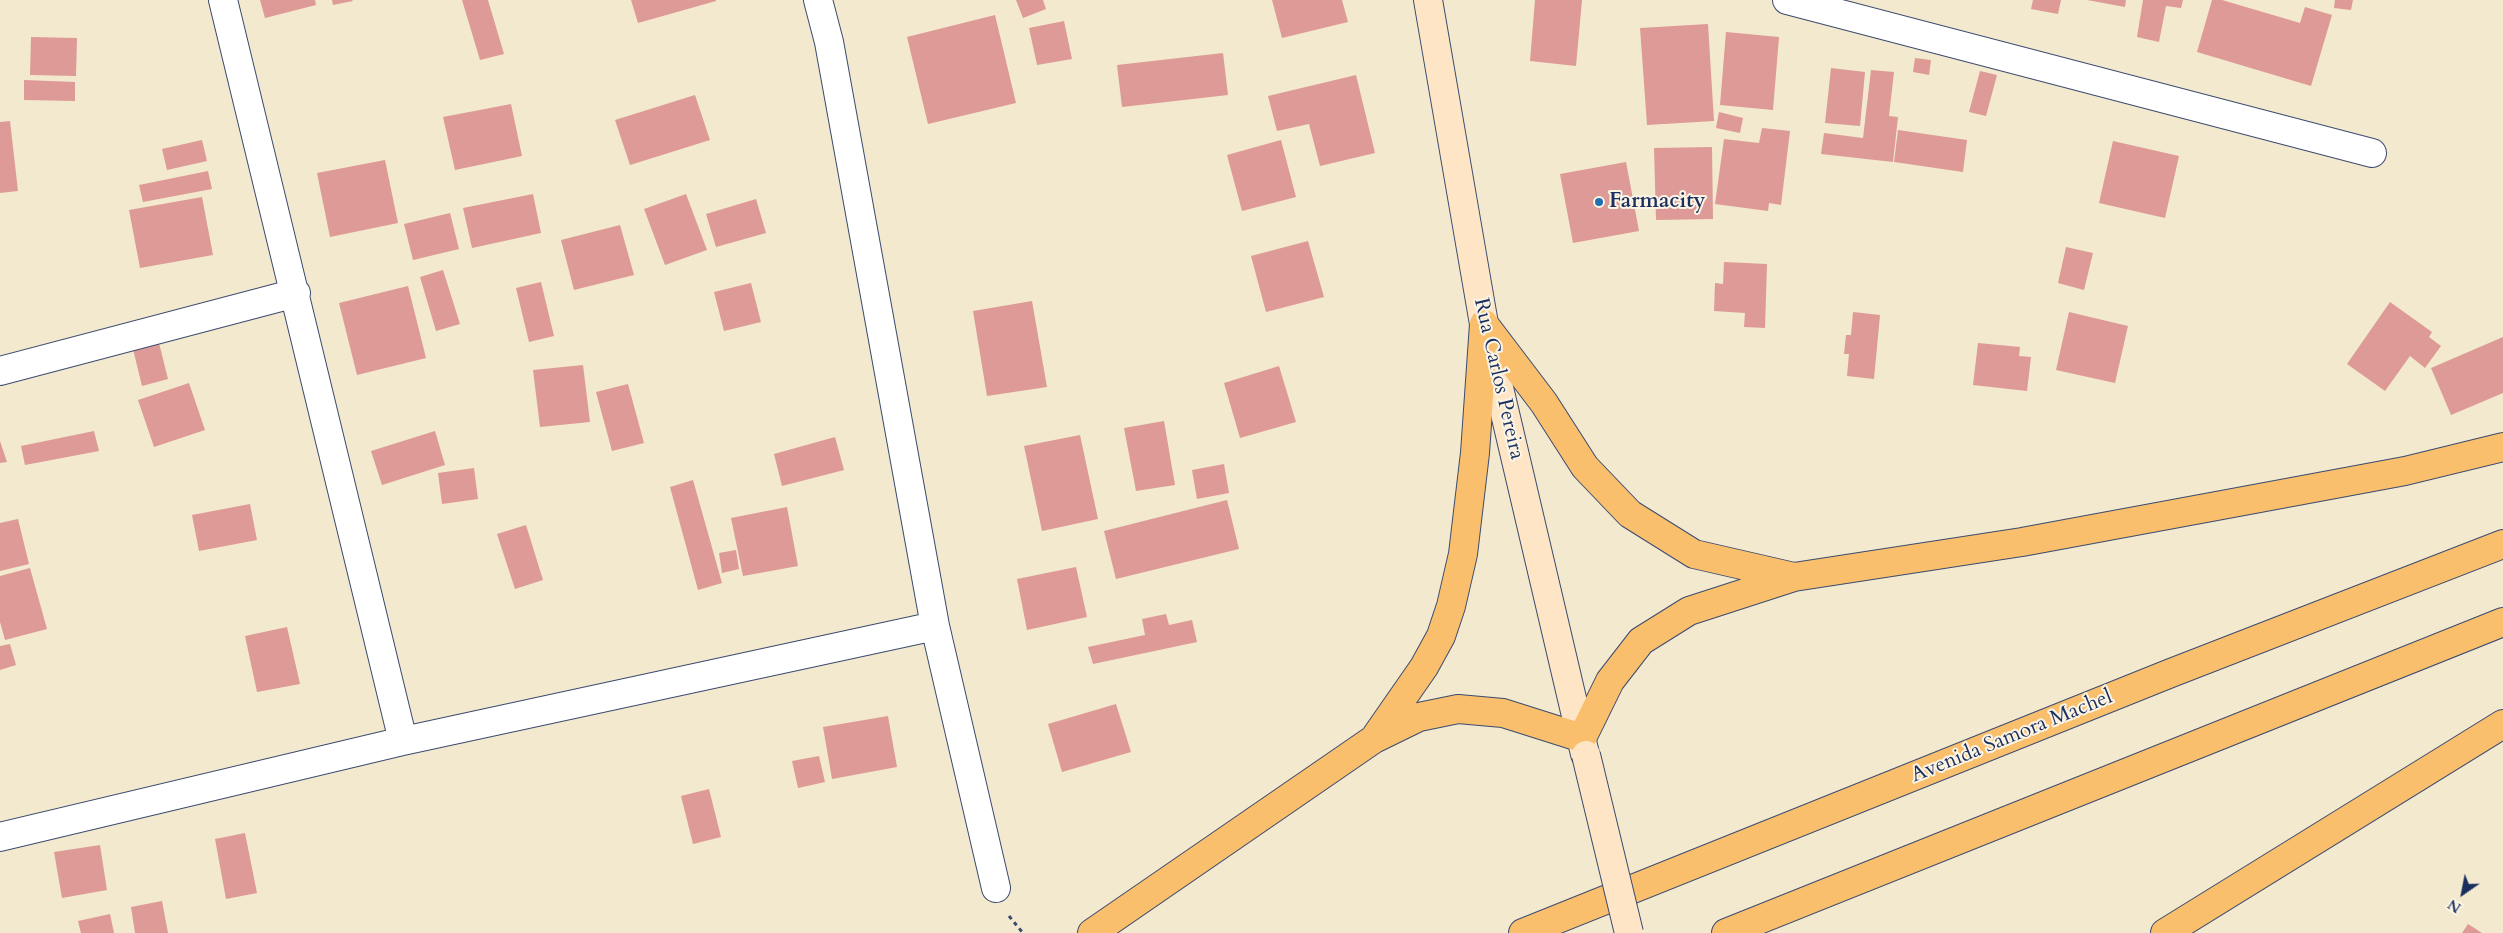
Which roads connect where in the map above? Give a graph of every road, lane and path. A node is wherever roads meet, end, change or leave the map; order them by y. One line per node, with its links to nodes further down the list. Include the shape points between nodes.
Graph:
1 (223, 0): 6 (street)
2 (818, 0): 13 (street, via 829,42)
3 (1428, 0): 7 (main road, Rua Carlos Pereira)
4 (1788, 0): 5 (street)
5 (2372, 153)
6 (296, 293): 8 (street); 16 (street)
7 (1484, 324): 11 (highway, via 1544,403 1585,467 1630,514 1694,554); 15 (highway, via 1475,453 1463,554 1451,606 1441,636 1424,667); 17 (main road, Rua Carlos Pereira)
8 (0, 371)
9 (2503, 447): 11 (highway, via 2405,471 2022,542)
10 (2503, 544): 21 (highway, Avenida Samora Machel, via 2170,673)
11 (1794, 578): 17 (highway, via 1689,611 1641,641 1610,681)
12 (2503, 622): 23 (highway)
13 (935, 626): 16 (street); 19 (street)
14 (2503, 724): 24 (highway)
15 (1374, 738): 17 (highway, via 1419,717 1458,708 1503,713); 20 (highway)
16 (403, 741): 18 (street)
17 (1584, 747): 22 (main road, Rua Carlos Pereira, bridge)
18 (0, 837)
19 (996, 888)
20 (1092, 933)
21 (1523, 933)
22 (1629, 933)
23 (1726, 933)
24 (2165, 933)

